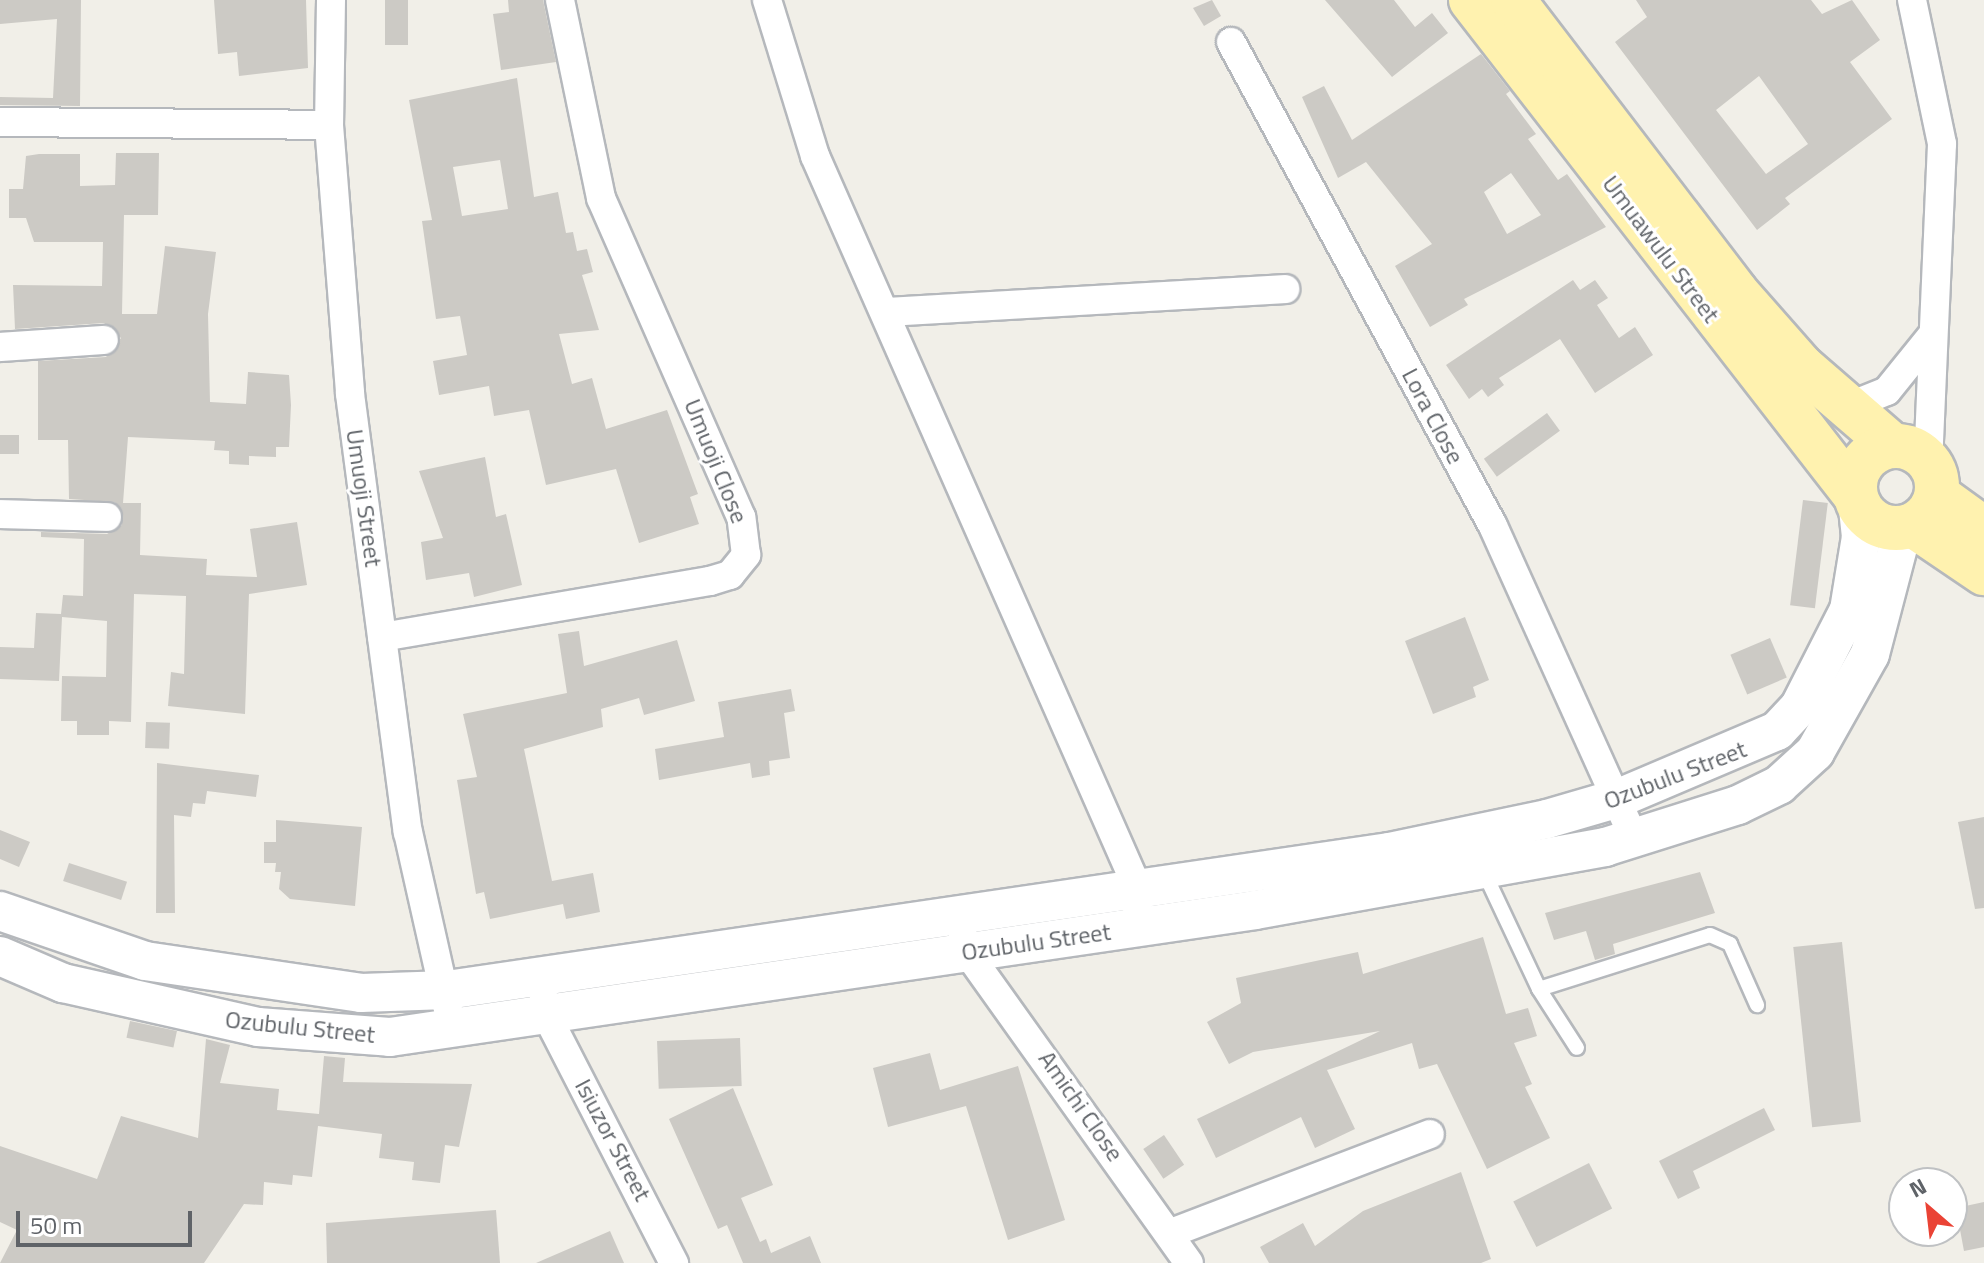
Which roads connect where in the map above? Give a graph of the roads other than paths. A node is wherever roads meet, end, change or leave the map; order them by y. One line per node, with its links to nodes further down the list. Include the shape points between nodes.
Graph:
1 (331, 0): 9 (street, Umuoji Street)
2 (560, 0): 22 (street, Umuoji Close, via 601,198 741,517 746,555 730,575 710,581)
3 (767, 0): 11 (street, via 815,156)
4 (1471, 0): 17 (main road, Umuawulu Street)
5 (1513, 0): 15 (main road, Umuawulu Street, via 1736,292)
6 (1912, 0): 12 (street, Ozubulu Street, via 1942,144)
7 (1231, 42): 23 (street, Lora Close, via 1493,526)
8 (0, 122): 9 (street)
9 (329, 125): 22 (street, Umuoji Street, via 350,394)
10 (1285, 289): 11 (street)
11 (888, 312): 26 (street)
12 (1934, 333): 15 (street, via 1887,391); 16 (street, Ozubulu Street)
13 (104, 340): 14 (street)
14 (0, 347)
15 (1845, 408): 16 (main road, Umuawulu Street)
16 (1915, 490): 17 (main road, Umuawulu Street, via 1880,525); 17 (main road, via 1863,462); 20 (main road); 21 (main road); 24 (main road, Ozubulu Street, via 1870,654 1815,752 1779,785 1738,805)
17 (1856, 498): 23 (main road, Ozubulu Street, via 1861,537 1849,610 1800,706 1759,743)
18 (0, 514): 19 (street)
19 (107, 517)
20 (1984, 529)
21 (1984, 573)
22 (382, 637): 33 (street, Umuoji Street, via 408,832)
23 (1619, 798): 24 (street, Lora Close); 25 (main road, Ozubulu Street)
24 (1635, 840): 25 (main road, Ozubulu Street)
25 (1478, 852): 26 (main road, Ozubulu Street); 28 (main road, Ozubulu Street); 32 (lane)
26 (1138, 889): 28 (street); 29 (main road, Ozubulu Street)
27 (0, 911): 33 (main road, Ozubulu Street, via 145,961 349,992)
28 (1137, 927): 29 (main road, Ozubulu Street)
29 (963, 935): 31 (main road, Ozubulu Street); 35 (main road, Ozubulu Street); 39 (street, Amichi Close)
30 (0, 956): 36 (main road, Ozubulu Street, via 63,983 258,1027 332,1036)
31 (539, 977): 33 (main road, Ozubulu Street); 35 (street, Isiuzor Street)
32 (1539, 989): 34 (lane, via 1710,935 1730,944); 37 (lane)
33 (447, 990): 36 (street, Umuoji Street)
34 (1757, 1005)
35 (548, 1018): 36 (main road, Ozubulu Street); 40 (street, Isiuzor Street)
36 (449, 1033)
37 (1577, 1048)
38 (1430, 1134): 39 (street)
39 (1171, 1233): 41 (street, Amichi Close)
40 (674, 1263)
41 (1189, 1263)

